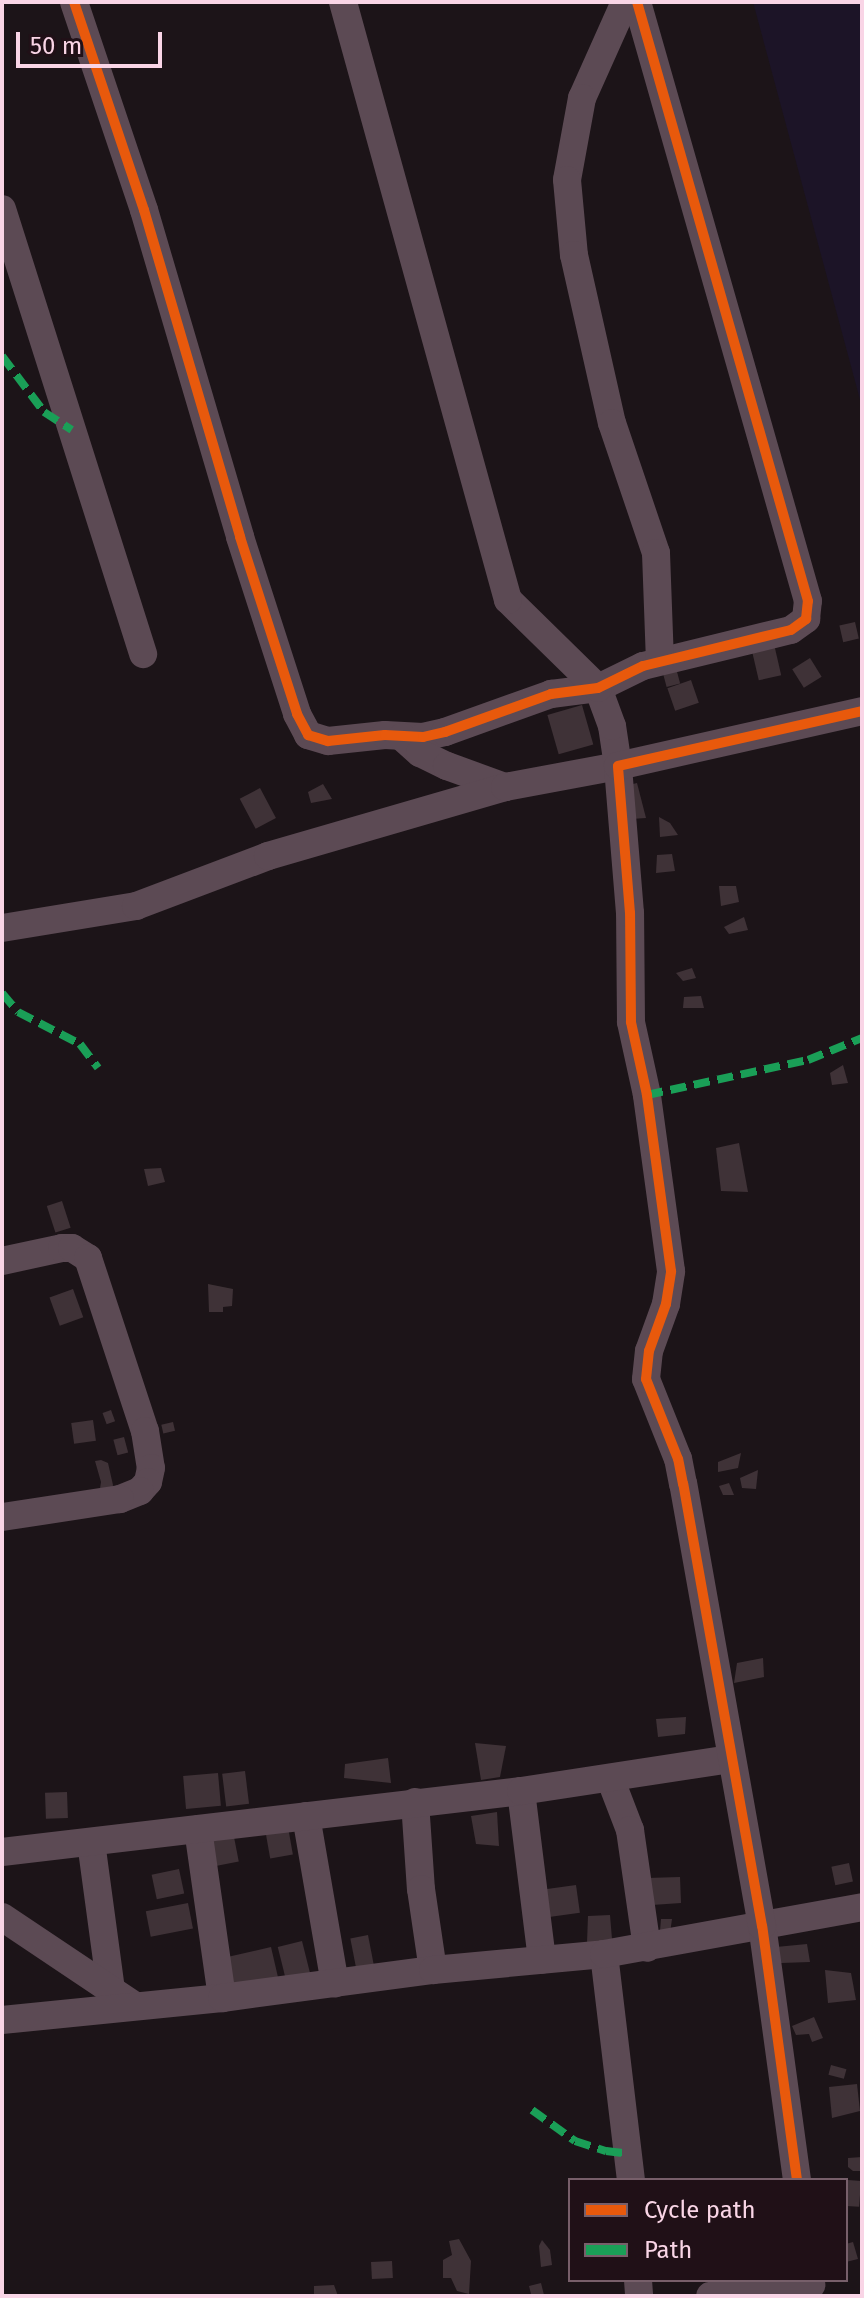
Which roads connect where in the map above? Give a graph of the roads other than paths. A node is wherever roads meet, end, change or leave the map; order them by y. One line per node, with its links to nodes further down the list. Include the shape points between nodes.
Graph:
1 (74, 2): 10 (street, via 144,210 240,537 303,728 314,739 328,741)
2 (343, 2): 8 (street, via 508,600)
3 (625, 2): 7 (street, via 582,98 567,180 574,255 612,423 656,553)
4 (637, 2): 7 (street, via 809,611 791,630)
5 (2, 209): 6 (street)
6 (143, 654)
7 (660, 661): 8 (street, via 623,672)
8 (598, 688): 10 (street, via 551,694 445,732); 11 (street, via 612,726)
9 (862, 711): 11 (street)
10 (402, 737): 12 (street, via 420,753)
11 (618, 766): 12 (street); 16 (street, via 630,913 631,1022 652,1125 671,1271 646,1379 678,1459)
12 (505, 787): 13 (street, via 268,856 136,906)
13 (2, 928)
14 (2, 1261): 15 (street, via 62,1248 88,1258 141,1416 151,1468 140,1491 120,1499)
15 (5, 1508)
16 (730, 1759): 17 (street); 26 (street)
17 (610, 1778): 18 (street); 27 (street, via 630,1830)
18 (521, 1791): 19 (street); 29 (street)
19 (415, 1802): 20 (street); 30 (street)
20 (306, 1816): 21 (street); 31 (street)
21 (198, 1829): 22 (street); 33 (street)
22 (91, 1842): 23 (street); 32 (street)
23 (2, 1852)
24 (862, 1907): 26 (street)
25 (2, 1917): 32 (street)
26 (762, 1926): 27 (street); 37 (street)
27 (647, 1948): 28 (street)
28 (604, 1954): 29 (street); 36 (street)
29 (542, 1960): 30 (street)
30 (433, 1970): 31 (street)
31 (335, 1984): 33 (street)
32 (111, 1989): 34 (street)
33 (222, 1998): 34 (street)
34 (135, 2006): 35 (street)
35 (2, 2020)
36 (631, 2178)
37 (797, 2178)
38 (811, 2287): 39 (street)
39 (710, 2296)

